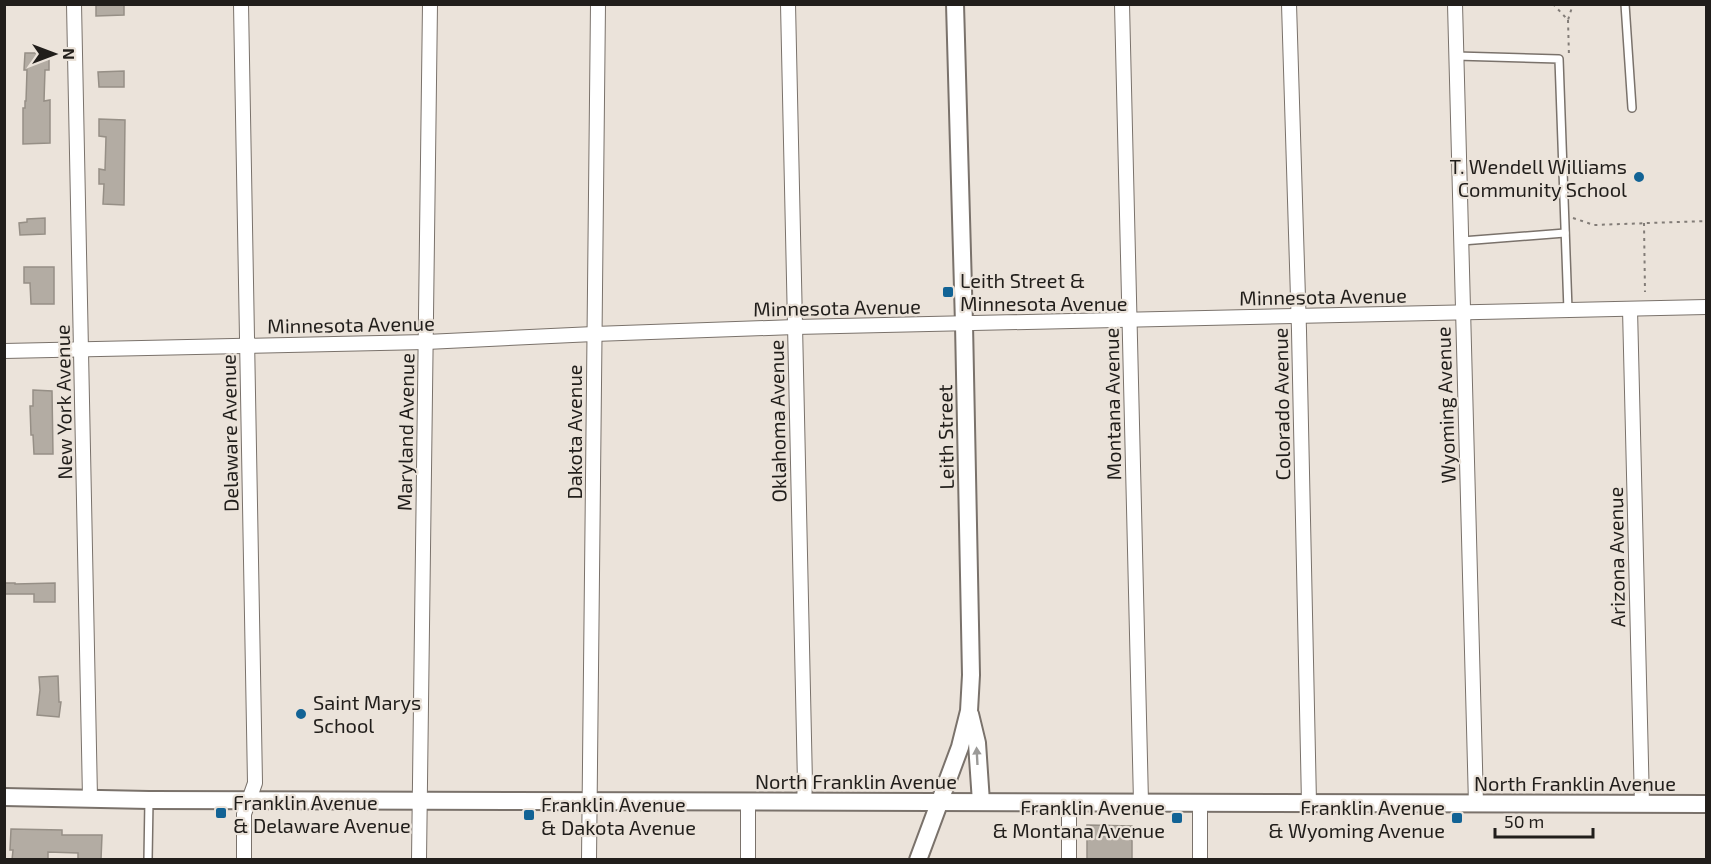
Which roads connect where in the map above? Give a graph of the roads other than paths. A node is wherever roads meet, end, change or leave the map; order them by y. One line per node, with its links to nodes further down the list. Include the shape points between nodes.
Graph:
1 (74, 4): 26 (street, New York Avenue)
2 (241, 4): 25 (street, Delaware Avenue)
3 (430, 4): 24 (street, Maryland Avenue)
4 (598, 4): 23 (street, Dakota Avenue)
5 (788, 4): 22 (street, Oklahoma Avenue)
6 (955, 4): 21 (street, Leith Street)
7 (1122, 4): 20 (street, Montana Avenue)
8 (1289, 4): 19 (street, Colorado Avenue)
9 (1455, 4): 11 (street, Wyoming Avenue)
10 (1625, 4): 12 (lane)
11 (1456, 56): 13 (lane, via 1559,58); 14 (street, Wyoming Avenue)
12 (1632, 108)
13 (1565, 233): 14 (lane); 16 (lane)
14 (1461, 241): 18 (street, Wyoming Avenue)
15 (1707, 307): 17 (street, Minnesota Avenue)
16 (1568, 309): 17 (street, Minnesota Avenue); 18 (street, Minnesota Avenue)
17 (1630, 309): 44 (street, Arizona Avenue)
18 (1462, 313): 19 (street, Minnesota Avenue); 43 (street, Wyoming Avenue)
19 (1299, 316): 20 (street, Minnesota Avenue); 42 (street, Colorado Avenue)
20 (1130, 320): 21 (street, Minnesota Avenue); 40 (street, Montana Avenue)
21 (964, 324): 22 (street, Minnesota Avenue); 28 (street, Leith Street)
22 (795, 327): 23 (street, Minnesota Avenue); 36 (street, Oklahoma Avenue)
23 (594, 334): 24 (street, Minnesota Avenue); 34 (street, Dakota Avenue)
24 (426, 342): 25 (street, Minnesota Avenue); 33 (street, Maryland Avenue)
25 (247, 345): 26 (street, Minnesota Avenue); 32 (street, Delaware Avenue, via 255,783)
26 (81, 349): 27 (street, Minnesota Avenue); 30 (street, New York Avenue)
27 (4, 351)
28 (969, 711): 37 (street, Leith Street); 38 (street, one-way to 28)
29 (4, 797): 30 (street, North Franklin Avenue)
30 (90, 798): 31 (street, North Franklin Avenue)
31 (149, 800): 32 (street, North Franklin Avenue); 46 (lane)
32 (250, 800): 33 (street, North Franklin Avenue); 47 (street, Delaware Avenue, via 244,814)
33 (420, 800): 34 (street, North Franklin Avenue); 48 (street, Maryland Avenue)
34 (590, 800): 35 (street, North Franklin Avenue); 49 (street, Dakota Avenue)
35 (748, 801): 36 (street, North Franklin Avenue); 50 (street)
36 (804, 801): 37 (street, North Franklin Avenue)
37 (939, 801): 38 (street, North Franklin Avenue); 51 (street, Leith Street)
38 (981, 802): 39 (street, North Franklin Avenue)
39 (1069, 802): 40 (street, North Franklin Avenue); 52 (street)
40 (1142, 802): 41 (street, North Franklin Avenue)
41 (1200, 802): 42 (street, North Franklin Avenue); 53 (street)
42 (1309, 803): 43 (street, North Franklin Avenue)
43 (1476, 804): 44 (street, North Franklin Avenue)
44 (1642, 804): 45 (street, North Franklin Avenue)
45 (1707, 804)
46 (148, 860)
47 (244, 860)
48 (419, 860)
49 (589, 860)
50 (748, 860)
51 (918, 860)
52 (1069, 860)
53 (1200, 860)

